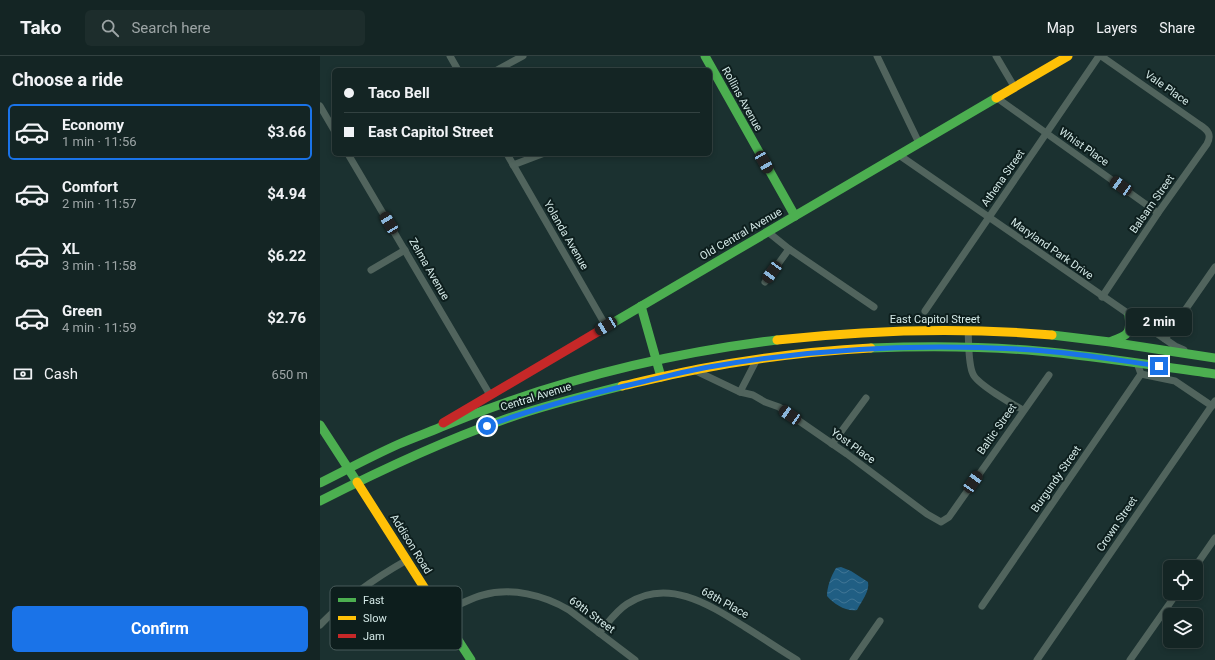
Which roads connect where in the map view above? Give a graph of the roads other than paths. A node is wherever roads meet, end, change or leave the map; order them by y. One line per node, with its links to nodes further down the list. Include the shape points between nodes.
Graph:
1 (450, 56): 8 (street)
2 (523, 56): 9 (street)
3 (705, 56): 11 (main road, Rollins Avenue)
4 (877, 56): 18 (street)
5 (996, 56): 12 (street)
6 (1068, 56): 12 (main road, Old Central Avenue)
7 (1100, 56): 15 (street, Vale Place); 17 (street, Athena Street)
8 (457, 68)
9 (501, 68)
10 (712, 68): 25 (main road, Rollins Avenue)
11 (712, 68)
12 (1015, 88): 13 (main road, Old Central Avenue)
13 (997, 98): 17 (street, Whist Place); 18 (main road, Old Central Avenue)
14 (320, 106): 16 (street)
15 (1200, 125): 24 (street, Balsam Street, via 1208,131 1209,140)
16 (332, 127)
17 (1046, 134): 24 (street, Whist Place); 26 (street, Athena Street)
18 (919, 143): 19 (main road, Old Central Avenue)
19 (899, 155): 25 (main road, Old Central Avenue); 26 (street, Maryland Park Drive)
20 (349, 156): 29 (street, Zelma Avenue)
21 (508, 156): 23 (street, Yolanda Avenue)
22 (537, 156): 23 (street)
23 (513, 165): 38 (street, Yolanda Avenue)
24 (1158, 212): 33 (street, Balsam Street)
25 (795, 216): 27 (main road, Old Central Avenue)
26 (989, 218): 33 (street, Maryland Park Drive); 36 (street, Athena Street)
27 (768, 232): 28 (street); 34 (main road, Old Central Avenue)
28 (789, 249): 32 (street); 35 (street)
29 (405, 250): 31 (street); 54 (street, Zelma Avenue)
30 (1215, 267): 40 (street)
31 (371, 270)
32 (765, 282)
33 (1102, 297): 37 (street, Maryland Park Drive)
34 (641, 306): 38 (main road, Old Central Avenue); 46 (main road)
35 (874, 306)
36 (925, 311)
37 (1129, 315): 40 (street, Maryland Park Drive); 41 (main road, via 1129,333)
38 (606, 326): 54 (main road, Old Central Avenue)
39 (968, 330): 41 (main road, East Capitol Street); 42 (street); 46 (main road, East Capitol Street, via 846,333 784,339)
40 (1166, 339): 43 (street, Maryland Park Drive)
41 (1110, 342): 43 (main road, East Capitol Street)
42 (969, 348): 45 (main road, via 854,349); 47 (main road, via 1062,353); 57 (street, via 973,376)
43 (1196, 355): 44 (main road, East Capitol Street)
44 (1215, 358)
45 (757, 359): 48 (main road); 53 (street)
46 (656, 360): 52 (main road); 59 (main road, Central Avenue, via 550,387 495,405)
47 (1137, 363): 49 (street); 50 (main road)
48 (694, 370): 52 (main road); 53 (street, Yost Place)
49 (1141, 374): 56 (street, via 1175,381); 73 (street, Burgundy Street)
50 (1215, 374)
51 (1049, 375): 57 (street, Baltic Street)
52 (661, 377): 62 (main road, Central Avenue, via 575,398 502,421 422,452)
53 (740, 392): 60 (street, Yost Place, via 753,395 779,408)
54 (490, 395): 59 (main road, Old Central Avenue)
55 (866, 398): 60 (street)
56 (1213, 403): 83 (street, Crown Street)
57 (1023, 410): 65 (street, Baltic Street)
58 (320, 425): 61 (main road, Addison Road)
59 (426, 433): 61 (main road, Central Avenue)
60 (832, 444): 65 (street, Yost Place, via 932,518 941,522)
61 (348, 468): 62 (main road, Addison Road); 63 (main road, Central Avenue)
62 (357, 482): 64 (main road, Central Avenue); 67 (main road, Addison Road)
63 (320, 483)
64 (320, 501)
65 (949, 517)
66 (1215, 538): 68 (street)
67 (407, 560): 69 (street); 70 (main road, Addison Road)
68 (1200, 560)
69 (366, 586)
70 (423, 586)
71 (1172, 600): 84 (street)
72 (462, 604): 77 (street, 69th Street, via 482,595 498,593 538,597 559,604)
73 (982, 606)
74 (330, 615): 76 (street)
75 (880, 621): 82 (street)
76 (320, 625)
77 (599, 633): 80 (street, 69th Street); 81 (street, 68th Place, via 615,614 636,599 657,594 680,594 704,602)
78 (462, 647): 79 (main road, Addison Road)
79 (471, 660)
80 (635, 660)
81 (797, 660)
82 (853, 660)
83 (1037, 660)
84 (1130, 660)

